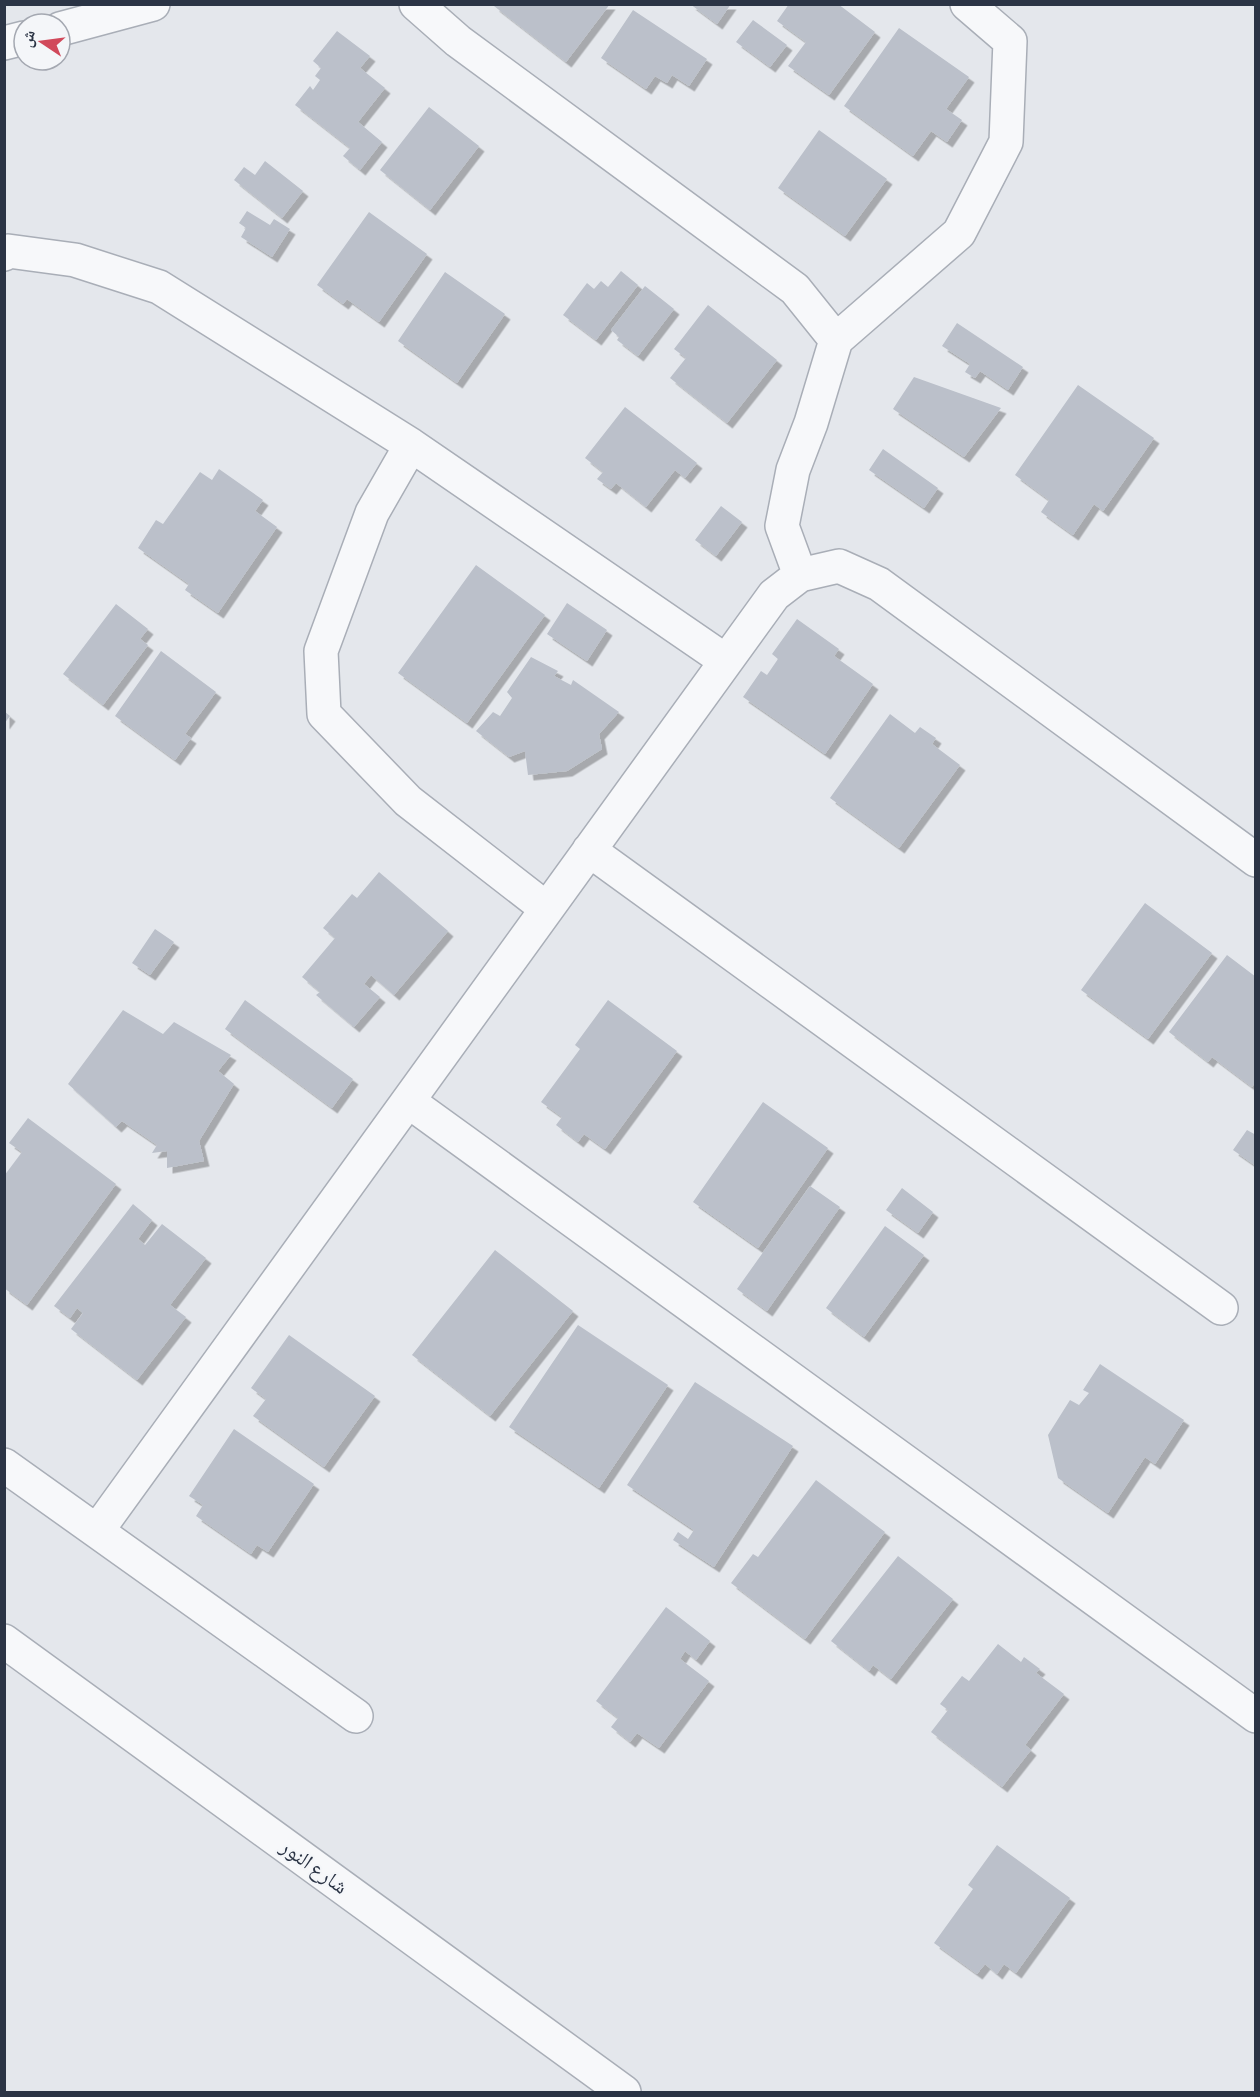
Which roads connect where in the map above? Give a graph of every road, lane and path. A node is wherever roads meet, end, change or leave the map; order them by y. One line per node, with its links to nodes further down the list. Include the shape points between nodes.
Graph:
1 (153, 4): 4 (street)
2 (416, 4): 6 (street, via 458,41 795,289)
3 (967, 4): 6 (street, via 1010,41 1006,142 959,233)
4 (72, 26)
5 (4, 254): 7 (street, via 8,251 75,260 159,287)
6 (836, 340): 8 (street, via 793,470 782,526)
7 (411, 445): 9 (street); 12 (street, via 372,513 321,651 324,714 408,801)
8 (800, 575): 9 (street, via 774,595); 11 (street, via 839,566 879,584)
9 (726, 661): 10 (street)
10 (589, 850): 12 (street); 14 (street)
11 (1254, 854)
12 (547, 909): 13 (street)
13 (408, 1101): 16 (street); 19 (street)
14 (1221, 1308)
15 (4, 1465): 16 (street)
16 (97, 1531): 18 (street)
17 (9, 1654): 20 (street, شارع النور)
18 (356, 1716)
19 (1256, 1716)
20 (624, 2092)

